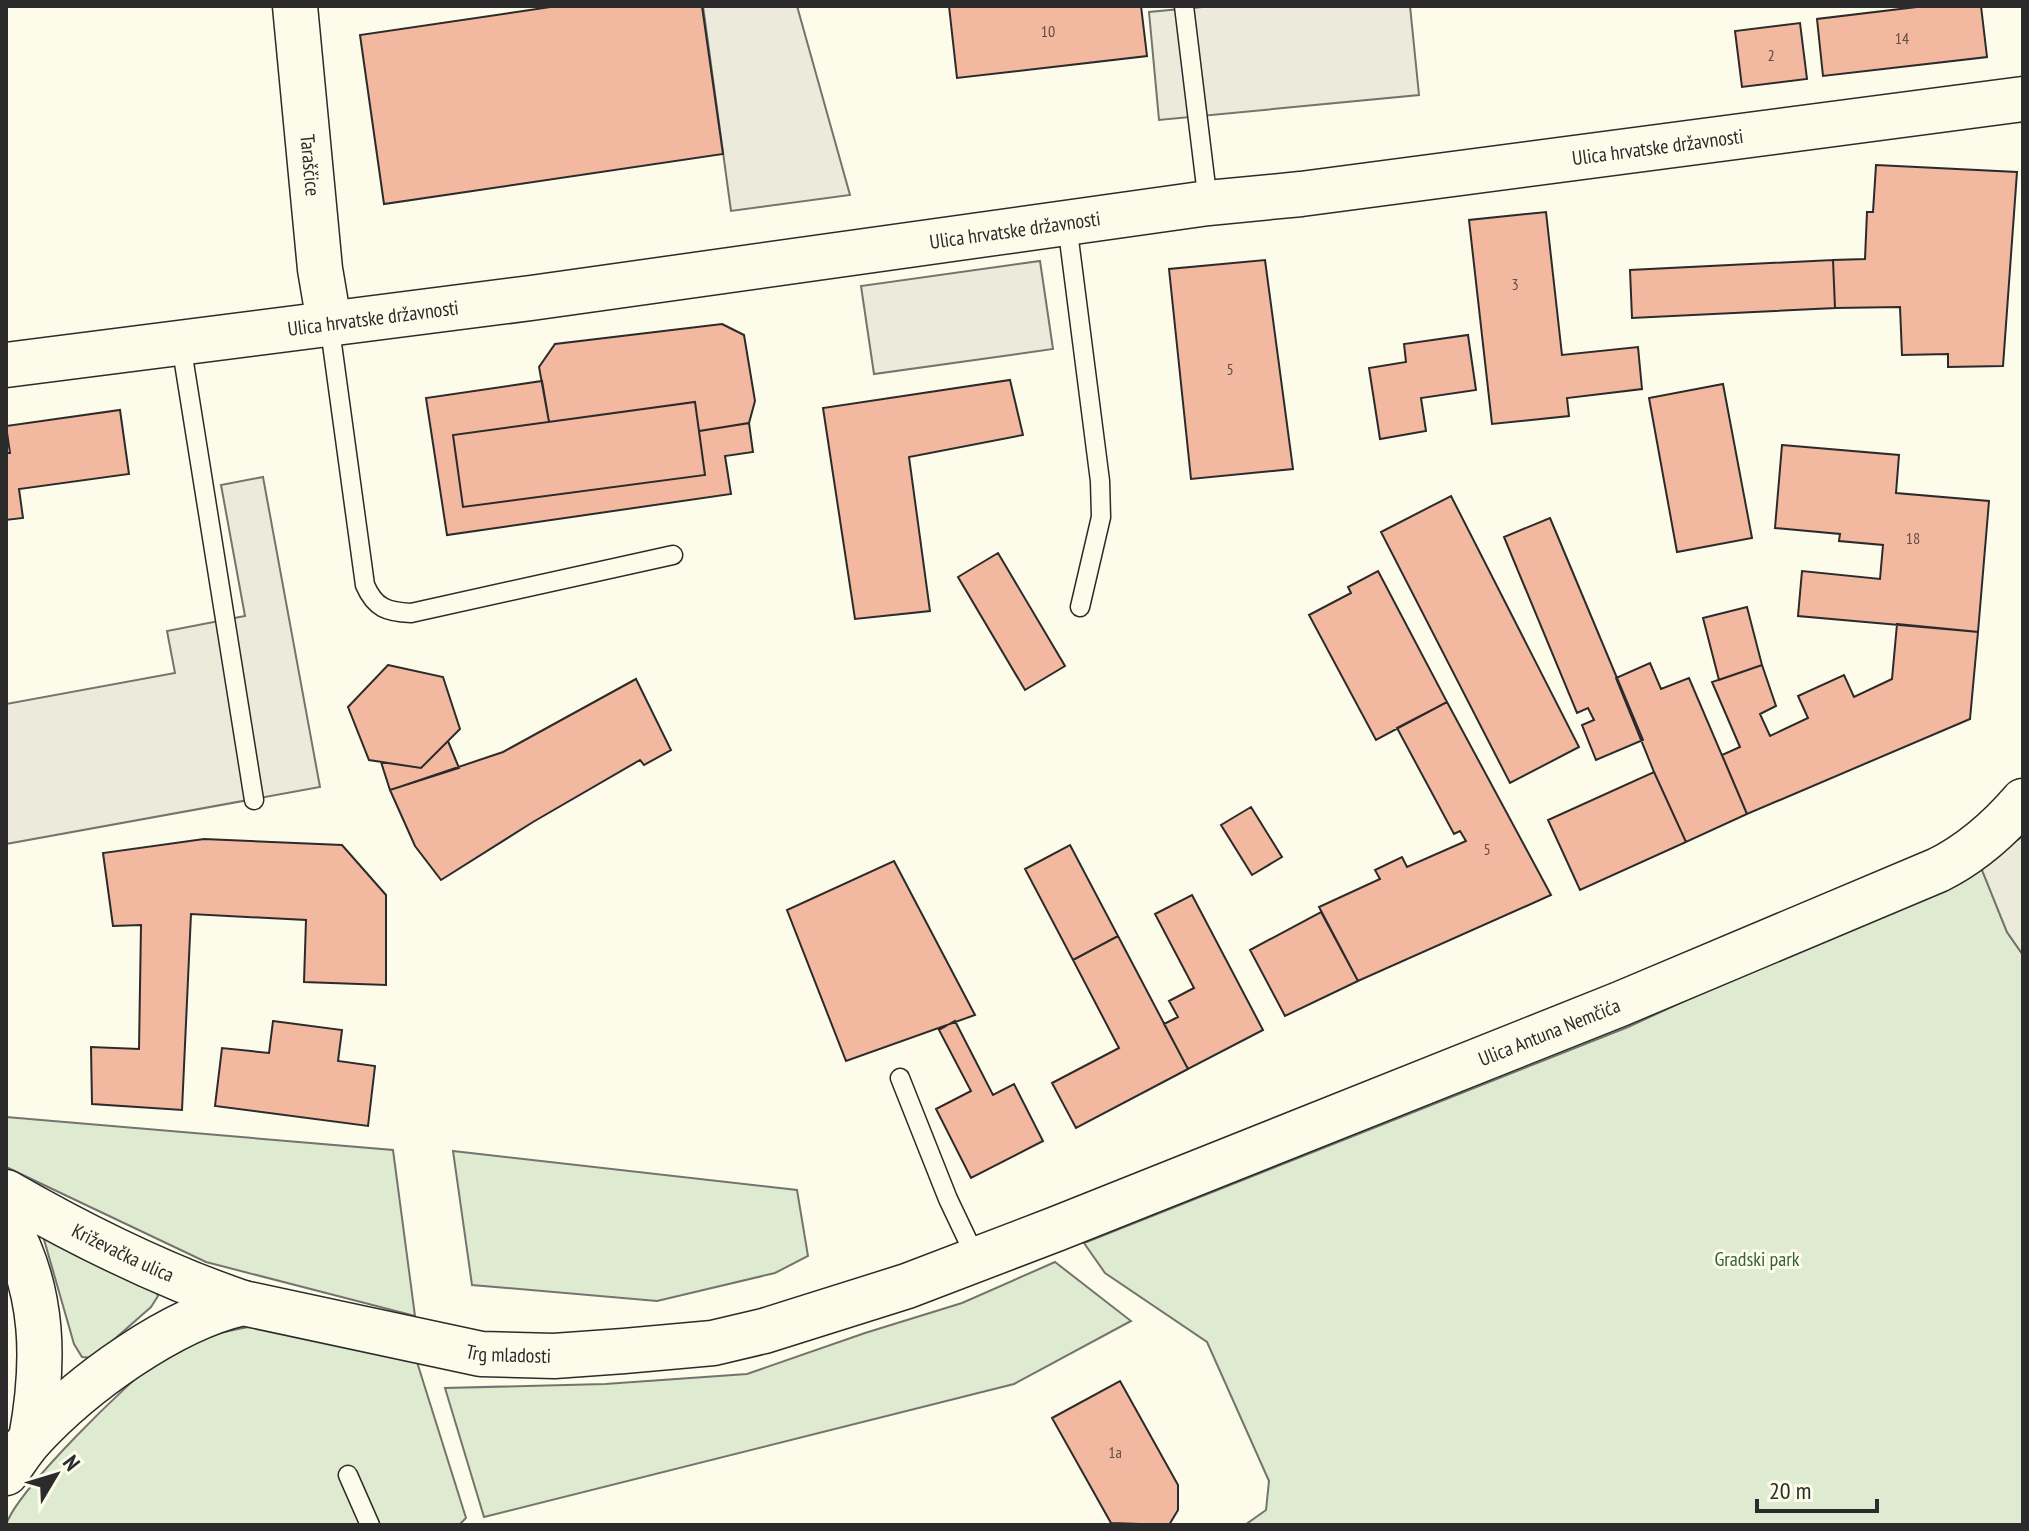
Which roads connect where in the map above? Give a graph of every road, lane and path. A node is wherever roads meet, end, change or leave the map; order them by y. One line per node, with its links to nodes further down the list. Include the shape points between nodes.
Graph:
1 (295, 6): 6 (main road, Taraščice)
2 (1184, 6): 4 (lane)
3 (2023, 99): 4 (main road, Ulica hrvatske državnosti)
4 (1208, 203): 5 (main road, Ulica hrvatske državnosti)
5 (1067, 224): 6 (main road, Ulica hrvatske državnosti); 10 (lane, via 1100,481 1101,517)
6 (329, 322): 7 (main road, Ulica hrvatske državnosti); 9 (lane, via 365,585 382,607 411,613)
7 (181, 344): 8 (main road, Ulica hrvatske državnosti); 11 (lane)
8 (6, 365)
9 (673, 555)
10 (1080, 607)
11 (254, 800)
12 (2023, 801): 16 (main road, Ulica Antuna Nemčića, via 1981,844 1938,870 1620,1004)
13 (900, 1078): 17 (lane)
14 (6, 1192): 18 (main road, Križevačka ulica, via 179,1278)
15 (6, 1222): 19 (main road, via 26,1262 41,1337 41,1373)
16 (1056, 1229): 17 (main road, Trg mladosti)
17 (977, 1260): 18 (main road, Trg mladosti, via 764,1331 713,1343 582,1354 481,1354)
18 (243, 1303): 19 (main road, Trg mladosti, via 215,1309 150,1343)
19 (23, 1436)
20 (348, 1475): 21 (lane)
21 (370, 1525)

